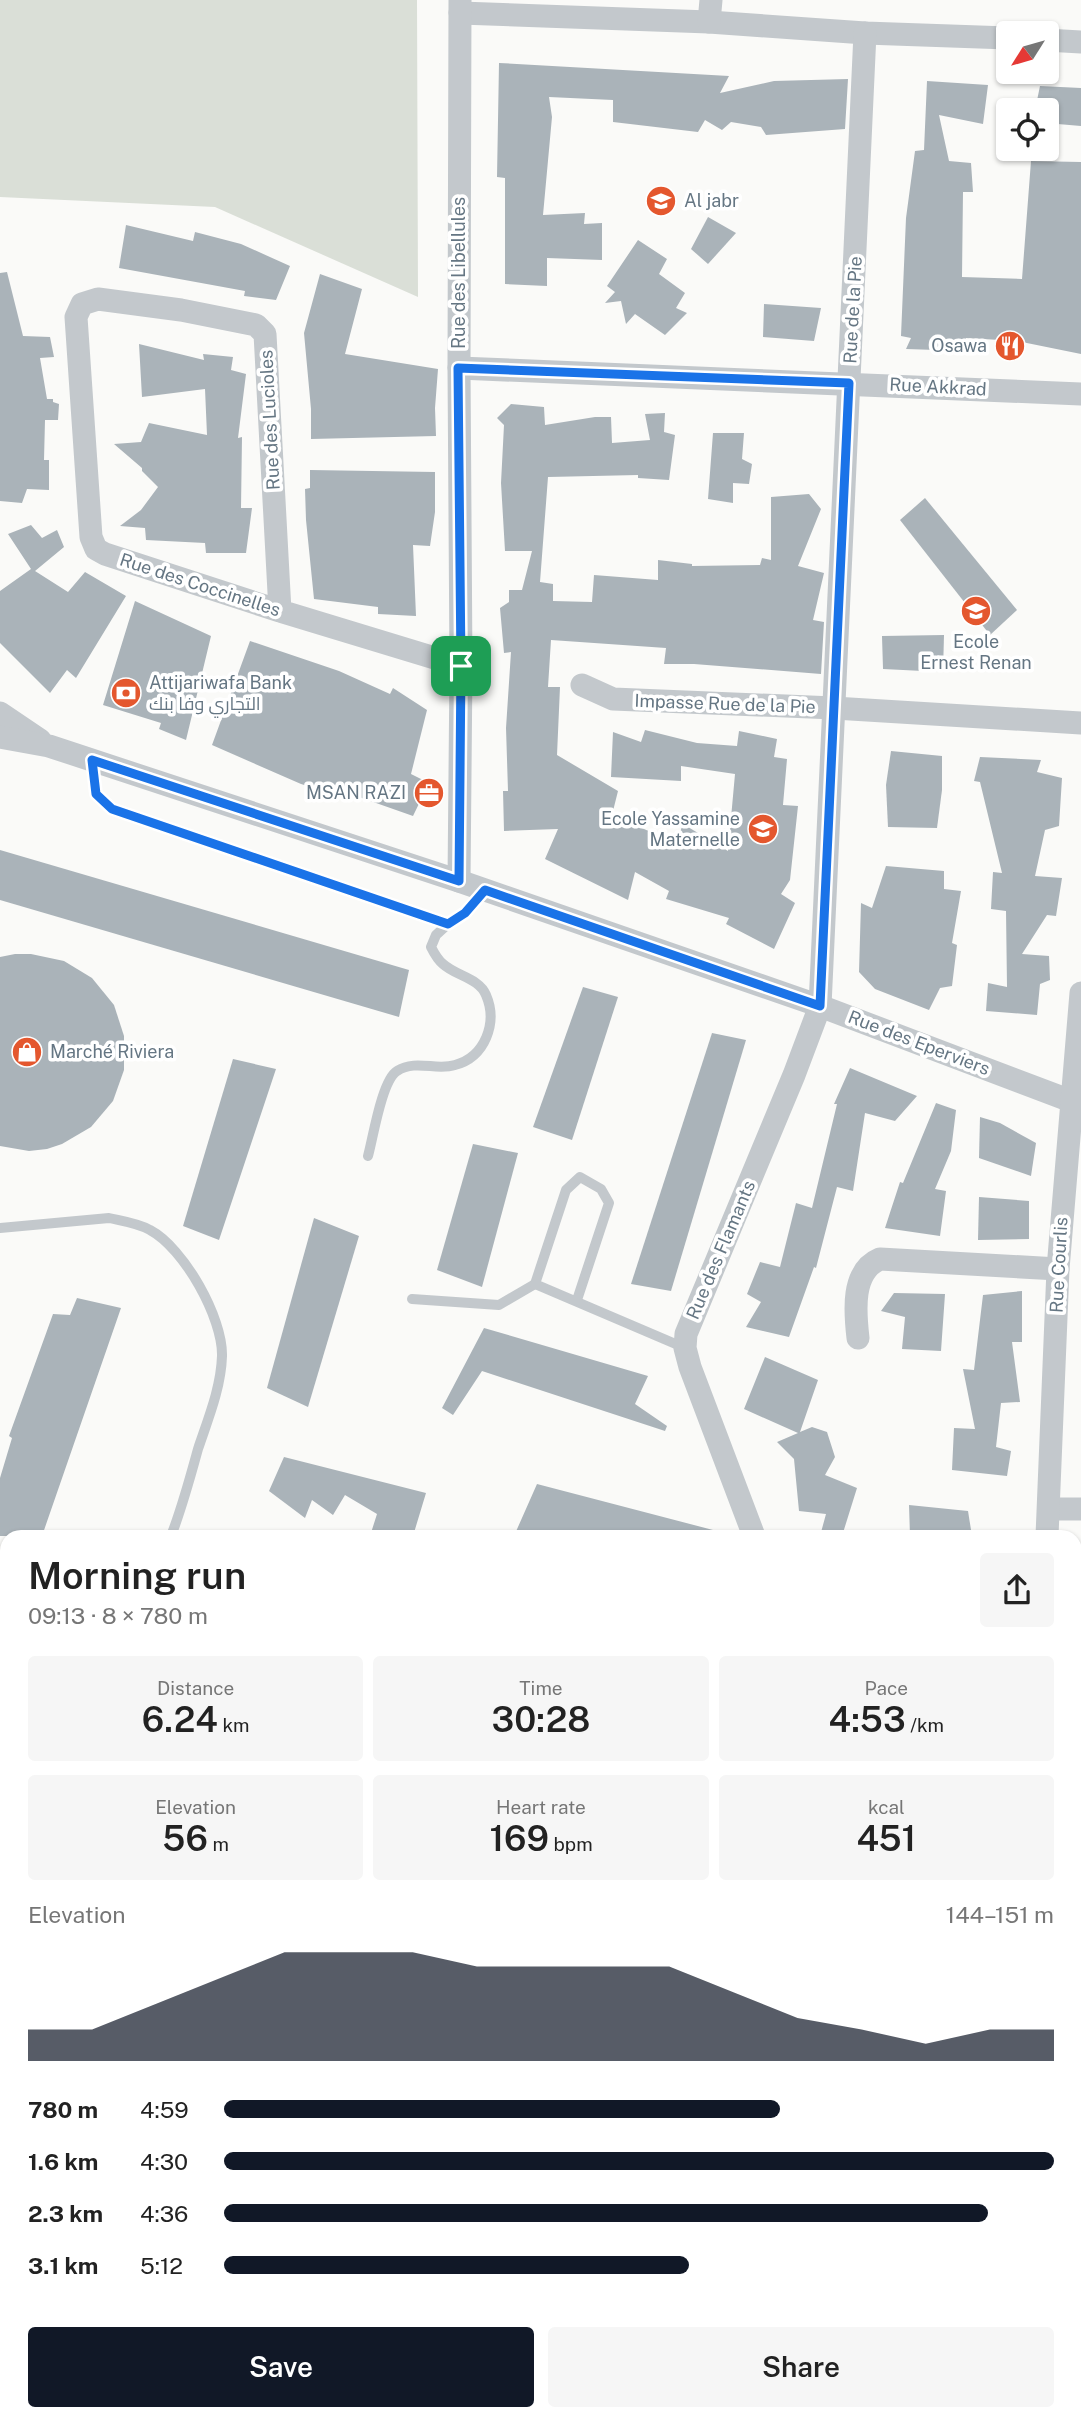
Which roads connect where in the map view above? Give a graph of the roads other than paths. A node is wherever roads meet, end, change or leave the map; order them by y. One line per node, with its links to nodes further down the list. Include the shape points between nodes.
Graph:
1 (460, 6): 2 (street); 8 (street, Rue des Libellules)
2 (710, 11): 3 (street)
3 (865, 33): 4 (street); 9 (street, Rue de la Pie)
4 (996, 38)
5 (1059, 41): 6 (street)
6 (1081, 42)
7 (82, 304): 11 (street, Rue des Coccinelles, via 76,317 91,537 96,549); 11 (street, Rue des Lucioles, via 98,299 181,310 256,325 265,334)
8 (458, 368): 9 (street, Rue Akkrad); 12 (street, Rue des Libellules)
9 (849, 383): 10 (street, Rue Akkrad); 14 (street, Rue de la Pie)
10 (1081, 394)
11 (280, 611): 12 (street, Rue des Coccinelles)
12 (461, 666): 20 (street, Rue des Libellules)
13 (582, 685): 14 (street, Impasse Rue de la Pie, via 613,699)
14 (834, 708): 16 (street, Impasse Rue de la Pie); 24 (street, Rue de la Pie)
15 (0, 713): 18 (street, Rue des Eperviers)
16 (1081, 723)
17 (0, 737): 18 (street, Rue des Eperviers)
18 (49, 746): 19 (street, Rue des Eperviers)
19 (92, 760): 20 (street, Rue des Eperviers); 22 (lane, via 96,794 112,809)
20 (459, 881): 21 (street, Rue des Eperviers)
21 (485, 890): 22 (lane); 24 (street, Rue des Eperviers)
22 (448, 924): 26 (lane, via 431,947 443,965 485,992 490,1008 487,1040 456,1065 413,1065 395,1071 387,1084)
23 (1081, 993): 25 (street, Rue Courlis)
24 (820, 1006): 25 (street, Rue des Eperviers); 33 (street, Rue des Flamants, via 691,1320)
25 (1076, 1098): 28 (street, Rue Courlis)
26 (368, 1156)
27 (0, 1228): 36 (lane, via 109,1218 126,1222 151,1230 181,1257 200,1287 216,1321 222,1354 217,1390)
28 (1058, 1269): 32 (street, via 880,1259 866,1269 856,1294); 34 (street, Rue Courlis)
29 (535, 1284): 30 (lane, via 499,1305); 31 (lane); 31 (lane, via 566,1190 580,1177 601,1189 609,1203)
30 (412, 1299)
31 (577, 1300): 33 (lane)
32 (858, 1338)
33 (685, 1348): 37 (street)
34 (1049, 1509): 35 (street); 38 (street, Rue Courlis)
35 (1081, 1509)
36 (173, 1530)
37 (752, 1530)
38 (1047, 1530)

